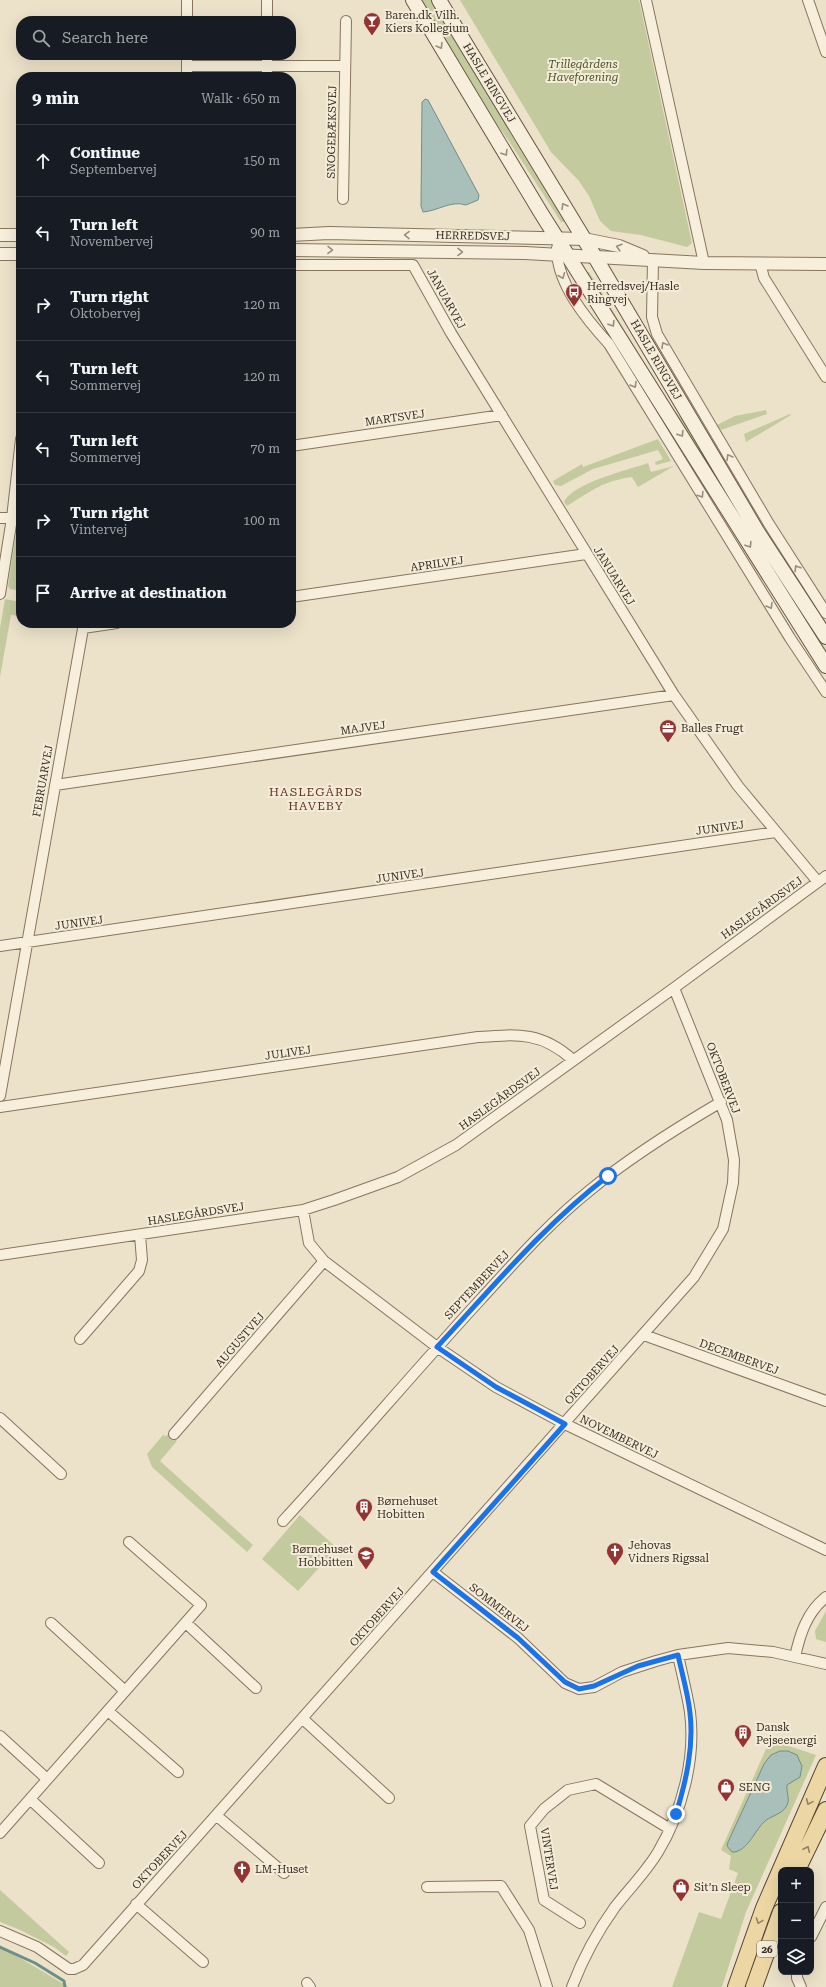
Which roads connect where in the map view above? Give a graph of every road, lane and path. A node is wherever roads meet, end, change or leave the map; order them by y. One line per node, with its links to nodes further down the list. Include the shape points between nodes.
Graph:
1 (187, 0): 7 (street)
2 (267, 0): 8 (street)
3 (413, 0): 22 (main road, HASLE RINGVEJ, one-way to 22)
4 (438, 0): 23 (main road, HASLE RINGVEJ, one-way to 4)
5 (646, 0): 30 (street)
6 (808, 0): 10 (street)
7 (187, 16)
8 (267, 16)
9 (346, 21): 15 (street, SNOGEBÆKSVEJ)
10 (826, 52)
11 (187, 60): 13 (street)
12 (268, 60): 14 (street)
13 (187, 66): 14 (street); 16 (street)
14 (268, 66): 15 (street); 17 (street)
15 (345, 66): 18 (street, SNOGEBÆKSVEJ)
16 (187, 72)
17 (267, 72)
18 (343, 199)
19 (0, 235): 20 (street)
20 (16, 235)
21 (296, 235): 22 (street, HERREDSVEJ, one-way to 21, via 329,233)
22 (558, 238): 23 (street, HERREDSVEJ); 27 (main road, HASLE RINGVEJ)
23 (584, 239): 28 (main road, HASLE RINGVEJ); 29 (street, HERREDSVEJ, one-way to 23, via 619,246)
24 (296, 250): 27 (street, HERREDSVEJ, one-way to 27)
25 (0, 254): 26 (street)
26 (16, 254)
27 (563, 255): 28 (street, HERREDSVEJ); 46 (main road, HASLE RINGVEJ, one-way to 46); 47 (street, HASLE RINGVEJ, one-way to 47, via 557,262 563,280 591,324 609,344 779,621)
28 (595, 257): 29 (street, HERREDSVEJ); 45 (main road, HASLE RINGVEJ, via 757,531)
29 (653, 260): 30 (street, HERREDSVEJ); 43 (street, HASLE RINGVEJ, one-way to 29, via 769,524 657,334 652,317)
30 (704, 263): 31 (street, HERREDSVEJ)
31 (760, 263): 32 (street, HERREDSVEJ); 34 (street, via 764,278)
32 (826, 264)
33 (296, 265): 35 (street, JANUARVEJ, via 413,265 451,333)
34 (826, 377)
35 (502, 415): 36 (street, MARTSVEJ); 40 (street, JANUARVEJ)
36 (296, 445)
37 (16, 483): 39 (street)
38 (0, 518): 39 (street)
39 (12, 518): 41 (street)
40 (586, 554): 42 (street, APRILVEJ); 48 (street, JANUARVEJ)
41 (0, 594)
42 (296, 597)
43 (826, 613)
44 (83, 628): 49 (street, FEBRUARVEJ)
45 (826, 637)
46 (826, 666)
47 (826, 692)
48 (674, 695): 49 (street, MAJVEJ); 50 (street, JANUARVEJ, via 738,786)
49 (55, 785): 52 (street, FEBRUARVEJ)
50 (776, 832): 51 (street, JANUARVEJ); 52 (street, JUNIVEJ)
51 (822, 879): 54 (street, HASLEGÅRDSVEJ)
52 (27, 943): 53 (street); 56 (street, FEBRUARVEJ)
53 (0, 946)
54 (674, 988): 55 (street, HASLEGÅRDSVEJ); 57 (street, OKTOBERVEJ)
55 (573, 1060): 58 (street, JULIVEJ, via 557,1046 539,1039 513,1036 478,1037); 59 (street, HASLEGÅRDSVEJ, via 456,1146 398,1177)
56 (0, 1096)
57 (721, 1102): 63 (street, OKTOBERVEJ, via 728,1120 734,1160 733,1184 723,1229 694,1277); 65 (street, SEPTEMBERVEJ, via 657,1140 588,1191 538,1237)
58 (0, 1107)
59 (303, 1210): 60 (street, HASLEGÅRDSVEJ); 62 (street, NOVEMBERVEJ, via 309,1243)
60 (140, 1235): 61 (street, HASLEGÅRDSVEJ); 64 (street, HASLEGÅRDSVEJ, via 142,1260 139,1271)
61 (0, 1255)
62 (324, 1261): 65 (street, NOVEMBERVEJ); 69 (street, AUGUSTVEJ)
63 (644, 1335): 66 (street, DECEMBERVEJ); 68 (street, OKTOBERVEJ)
64 (80, 1339)
65 (437, 1347): 68 (street, NOVEMBERVEJ, via 496,1387); 71 (street, SEPTEMBERVEJ)
66 (826, 1401)
67 (0, 1418): 70 (street)
68 (565, 1424): 73 (street, NOVEMBERVEJ); 74 (street, OKTOBERVEJ)
69 (174, 1434)
70 (61, 1474)
71 (283, 1521)
72 (129, 1542): 77 (street, via 201,1605)
73 (826, 1550)
74 (433, 1572): 78 (street, SOMMERVEJ, via 518,1638 565,1682 579,1689 594,1686 638,1666); 84 (street, OKTOBERVEJ)
75 (826, 1597): 79 (street, via 805,1623)
76 (51, 1623): 82 (street)
77 (186, 1623): 81 (street); 82 (street)
78 (678, 1655): 79 (street, SOMMERVEJ, via 728,1648); 93 (street, via 690,1713 691,1734 687,1774)
79 (796, 1657): 80 (street, SOMMERVEJ)
80 (826, 1664)
81 (256, 1688)
82 (125, 1691): 83 (street)
83 (108, 1711): 87 (street); 88 (street)
84 (303, 1719): 89 (street); 92 (street, OKTOBERVEJ)
85 (0, 1736): 88 (street)
86 (826, 1766): 109 (main road, 26, one-way to 109, via 764,1908)
87 (178, 1772)
88 (47, 1779): 90 (street)
89 (389, 1798)
90 (31, 1800): 94 (street); 95 (street)
91 (826, 1810): 96 (main road, one-way to 91)
92 (217, 1816): 97 (street); 99 (street, OKTOBERVEJ)
93 (670, 1829): 102 (street, VINTERVEJ, via 596,1784 568,1790 544,1809 530,1826 544,1900); 108 (street, via 654,1858 595,1938 584,1956)
94 (0, 1833)
95 (99, 1863)
96 (798, 1867)
97 (284, 1874)
98 (427, 1887): 107 (street, via 501,1886 529,1930)
99 (136, 1904): 103 (street, OKTOBERVEJ, via 83,1965 74,1969 69,1969 37,1946); 105 (street, OKTOBERVEJ)
100 (826, 1907): 104 (street)
101 (778, 1920): 110 (main road, 26)
102 (580, 1923)
103 (0, 1931)
104 (814, 1931)
105 (203, 1962)
106 (797, 1975): 111 (street)
107 (547, 1987)
108 (572, 1987)
109 (736, 1987)
110 (754, 1987)
111 (801, 1987)

